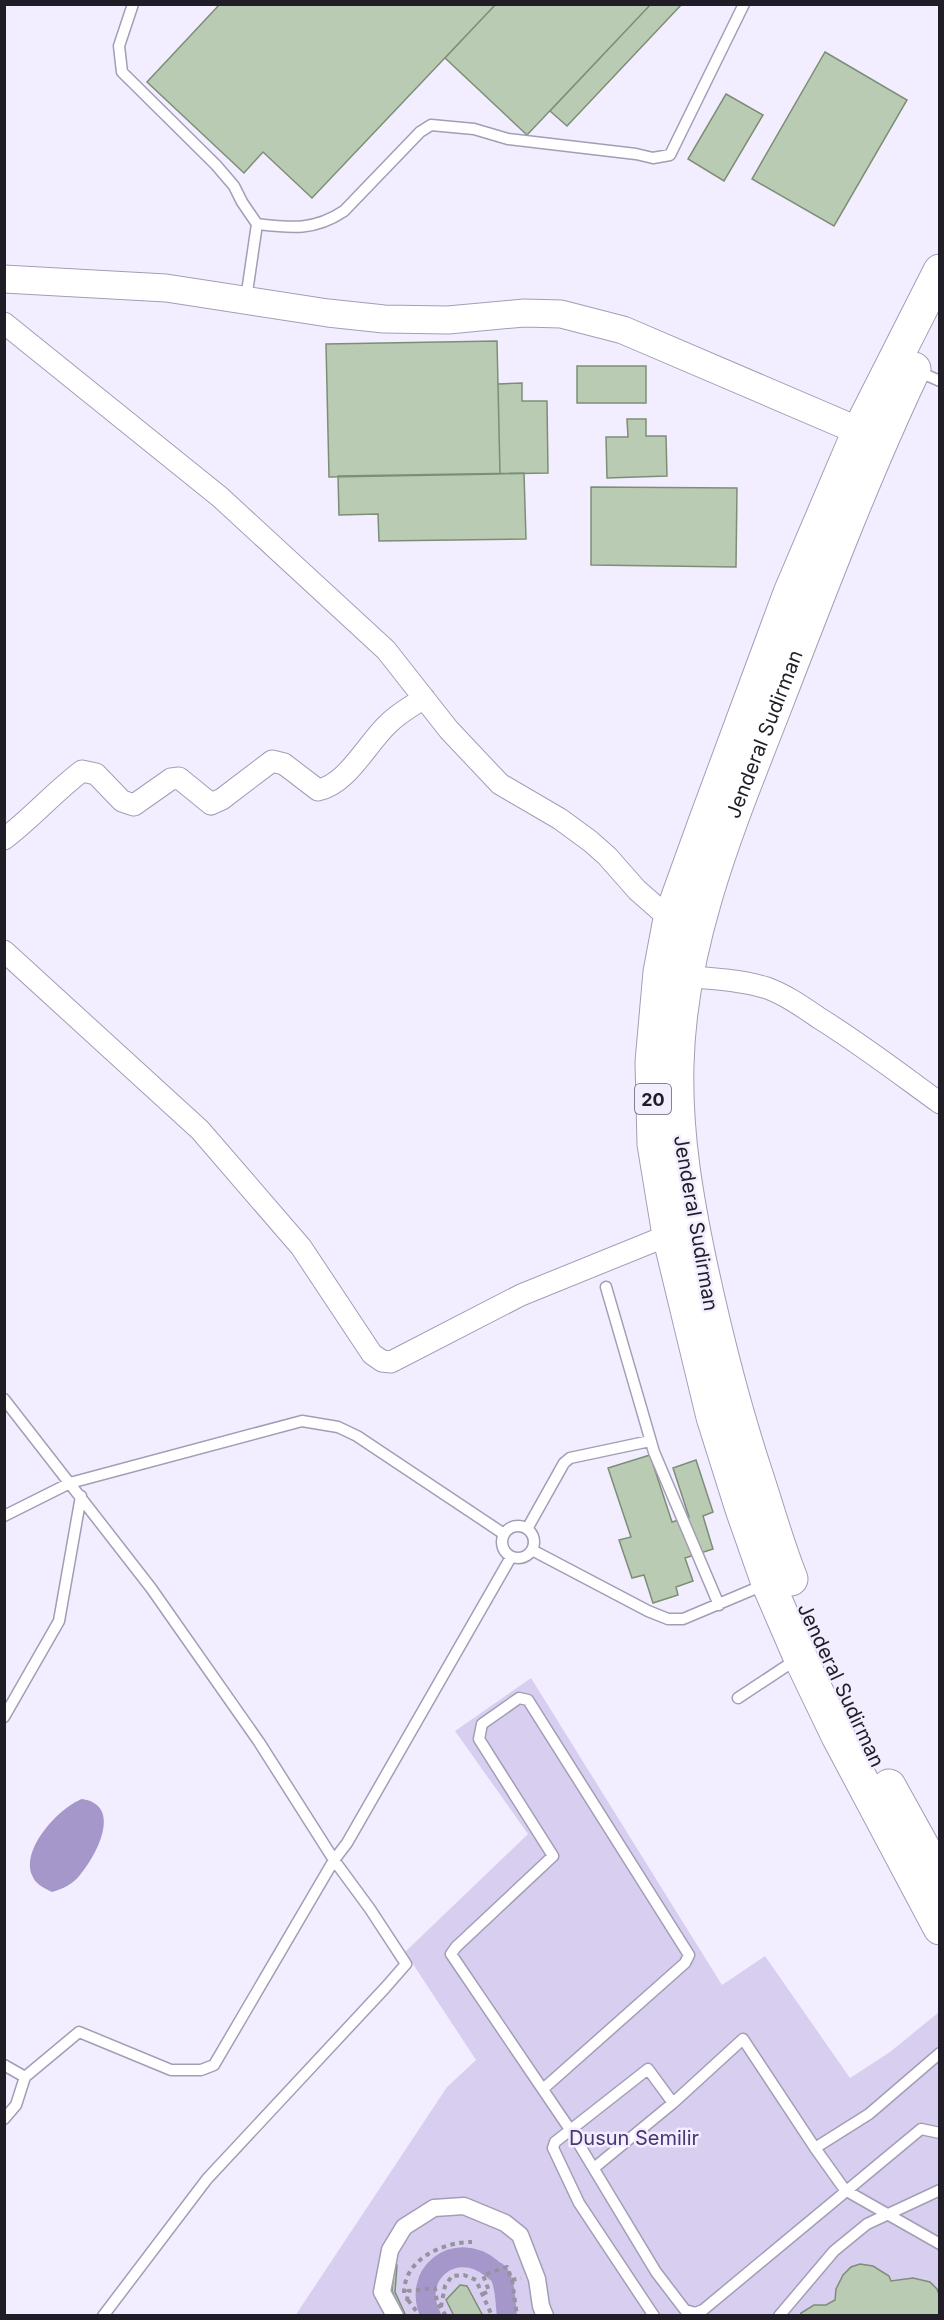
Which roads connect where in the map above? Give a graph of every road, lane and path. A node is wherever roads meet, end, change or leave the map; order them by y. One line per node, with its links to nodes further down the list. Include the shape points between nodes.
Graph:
1 (133, 4): 3 (lane, via 120,46 122,72 216,165)
2 (744, 4): 3 (lane, via 670,154 653,158 432,125 420,132 344,211 330,220 297,228)
3 (257, 224): 6 (lane)
4 (939, 271): 10 (highway, 20)
5 (4, 279): 6 (street, via 166,288)
6 (246, 299): 10 (street, via 384,319 561,314 623,330)
7 (939, 320): 9 (highway, Jenderal Sudirman / 20)
8 (4, 323): 11 (street, via 220,497 386,650)
9 (927, 375): 15 (highway, Jenderal Sudirman / 20, via 875,452 726,835 702,906)
10 (859, 431): 13 (highway, 20, via 790,593)
11 (424, 698): 12 (street, via 390,721 343,778 329,788 318,790 284,764 272,761 211,804 179,778 171,779 134,805 122,801 96,774 82,771 50,797 27,823); 13 (street, via 500,784 590,841)
12 (4, 839)
13 (670, 919): 17 (highway, 20, via 660,972 652,1062 654,1144)
14 (4, 951): 17 (street, via 200,1130 301,1247 372,1354 382,1361 391,1362 521,1295)
15 (686, 977): 16 (street, via 751,984 789,998); 28 (highway, Jenderal Sudirman / 20, via 677,1065 679,1141 690,1216 711,1316)
16 (939, 1103)
17 (669, 1235): 28 (highway, 20, via 713,1417)
18 (606, 1287): 20 (lane)
19 (4, 1399): 21 (lane)
20 (650, 1441): 24 (lane, via 570,1458); 29 (lane)
21 (70, 1483): 22 (lane); 23 (lane); 25 (lane, via 293,1422 315,1422 357,1436)
22 (81, 1496): 32 (lane, via 59,1621); 33 (lane, via 259,1742)
23 (4, 1516)
24 (527, 1529): 25 (lane, via 517,1526); 26 (lane, via 533,1536)
25 (504, 1534): 27 (lane, via 504,1550)
26 (532, 1550): 27 (lane, via 521,1558); 29 (lane, via 660,1617 683,1619)
27 (511, 1557): 33 (lane)
28 (778, 1578): 29 (lane); 30 (highway, 20); 34 (highway, Jenderal Sudirman / 20, via 819,1645 856,1725)
29 (719, 1605)
30 (800, 1657): 31 (lane); 35 (highway, 20)
31 (738, 1698)
32 (4, 1717)
33 (334, 1860): 38 (lane, via 214,2065 201,2070 171,2070 79,2032); 56 (lane, via 406,1964 207,2179)
34 (939, 1878)
35 (939, 1928)
36 (939, 2053): 44 (lane, via 869,2114)
37 (4, 2065): 38 (lane)
38 (25, 2077): 41 (lane, via 16,2104)
39 (543, 2090): 39 (lane, via 451,1954 553,1856 479,1739 482,1724 519,1698 528,1700 689,1955 686,1964); 42 (lane)
40 (673, 2103): 42 (lane, via 648,2069); 44 (lane, via 743,2039); 45 (lane)
41 (4, 2119)
42 (571, 2131): 45 (lane); 63 (lane, via 555,2142 555,2153 579,2204)
43 (939, 2133): 46 (lane, via 921,2129)
44 (814, 2148): 46 (lane)
45 (594, 2168): 46 (lane, via 656,2272 686,2310 695,2313)
46 (846, 2190): 48 (lane)
47 (939, 2190): 48 (lane)
48 (889, 2214): 50 (lane); 64 (lane, via 867,2224 834,2251)
49 (472, 2242): 58 (path, via 440,2248 424,2256 410,2270 404,2292)
50 (939, 2244)
51 (507, 2267): 54 (path, via 483,2275 489,2291)
52 (512, 2280): 61 (path)
53 (408, 2291): 55 (path, via 435,2288)
54 (483, 2294): 55 (path, via 476,2280 452,2276 445,2286); 60 (path)
55 (441, 2307): 59 (path)
56 (103, 2316)
57 (395, 2316): 62 (street, via 382,2292 390,2250 404,2227 434,2208 464,2206 505,2223 520,2235 537,2279)
58 (420, 2316)
59 (446, 2316)
60 (492, 2316)
61 (517, 2316)
62 (545, 2316)
63 (654, 2316)
64 (779, 2316)

